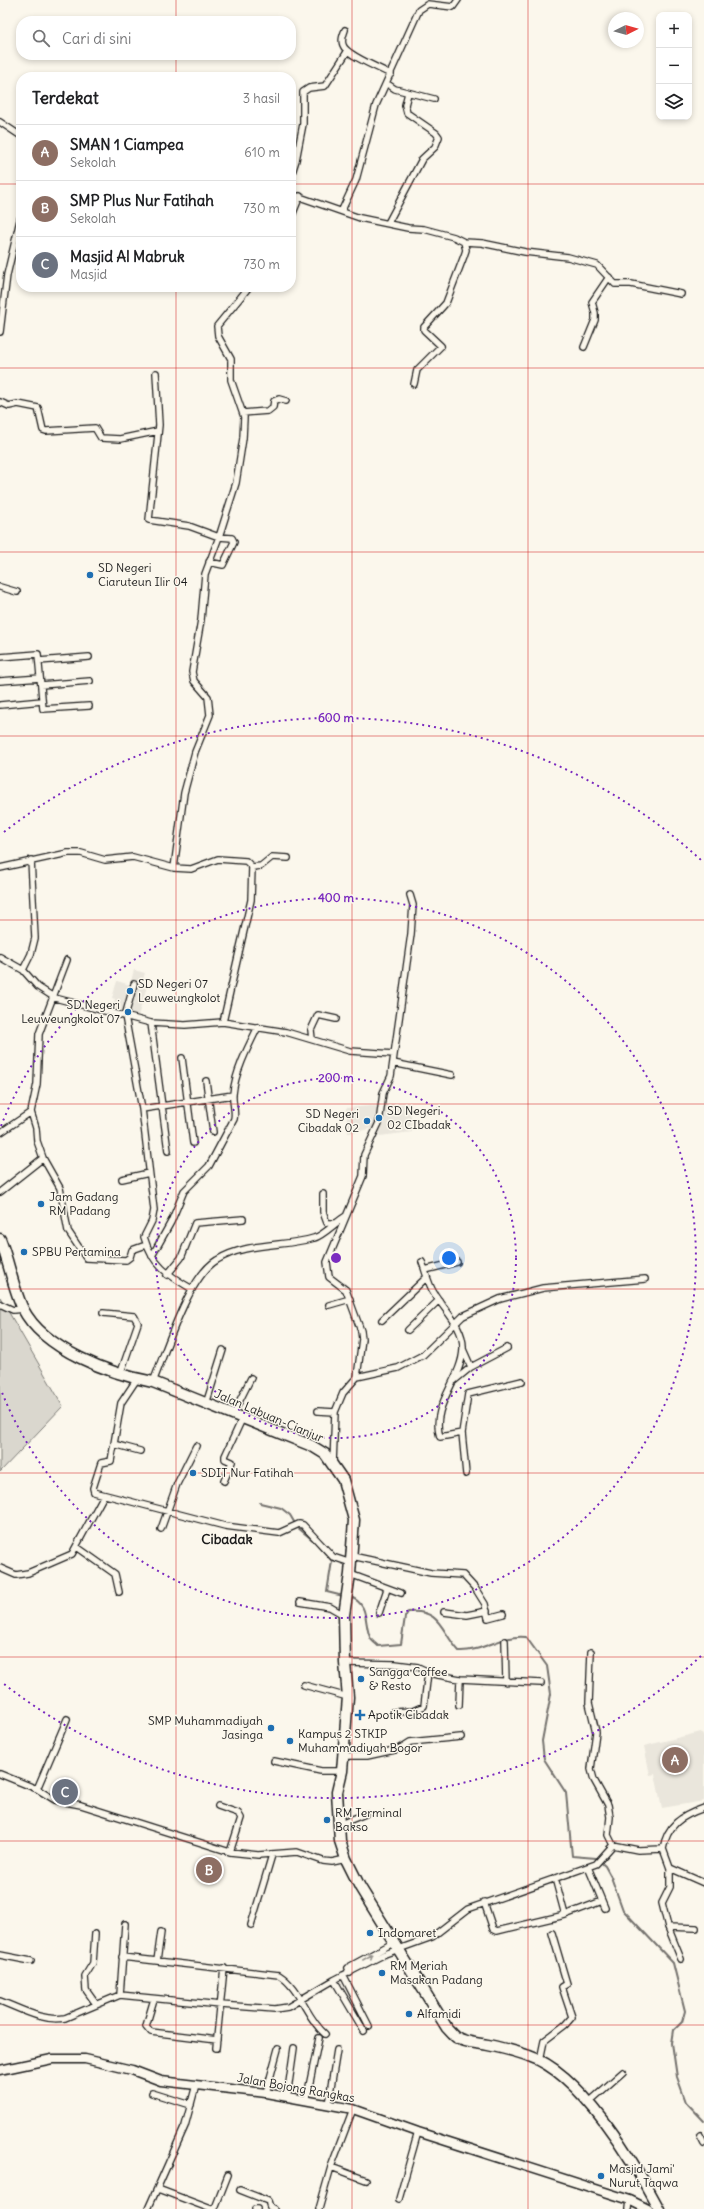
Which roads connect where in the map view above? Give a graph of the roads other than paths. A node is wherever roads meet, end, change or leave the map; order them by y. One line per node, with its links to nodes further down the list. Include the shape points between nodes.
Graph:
1 (458, 0): 4 (street, via 456,5 450,8 428,4 421,7)
2 (345, 30): 3 (street, via 342,43)
3 (348, 52): 4 (street); 10 (street, via 325,86 309,88 303,92 303,124)
4 (391, 74): 5 (street)
5 (386, 84): 6 (street); 14 (street, via 374,112 354,186)
6 (408, 93): 7 (street); 15 (street, via 405,105 407,113 439,137 435,147 422,159)
7 (434, 99)
8 (0, 122): 9 (street)
9 (16, 133)
10 (296, 159)
11 (296, 195): 12 (street)
12 (300, 196): 13 (street); 14 (street)
13 (296, 206)
14 (342, 210): 15 (street, via 360,218)
15 (388, 223): 17 (street, via 424,229)
16 (16, 237): 21 (street, via 7,276)
17 (464, 242): 18 (street, via 568,258 597,265); 24 (street, via 466,250 446,303 424,327 424,330 442,346 417,370)
18 (609, 277): 20 (street, via 615,284 631,284); 22 (street, via 592,302 596,312 595,320)
19 (245, 292): 27 (street, via 217,326 218,336 231,359 231,380)
20 (681, 294)
21 (0, 332)
22 (584, 347)
23 (156, 373): 28 (street, via 159,391)
24 (414, 384)
25 (286, 401): 27 (street, via 274,401 273,407 268,411)
26 (0, 402): 28 (street, via 9,406 18,404 38,408 43,430 46,431 95,428 101,438 120,439)
27 (243, 413): 29 (street, via 243,438 236,483)
28 (158, 431): 29 (street, via 149,520 189,526)
29 (219, 537): 30 (street); 30 (street, via 232,538 234,542 223,565)
30 (209, 562): 47 (street, via 205,574 201,620 192,672 194,681 208,697 210,715 184,793)
31 (0, 587): 32 (street)
32 (17, 592)
33 (0, 657): 35 (street, via 38,654)
34 (89, 657): 35 (street)
35 (39, 661): 36 (street)
36 (40, 678): 37 (street); 39 (street)
37 (0, 681)
38 (90, 681): 39 (street)
39 (41, 685): 40 (street)
40 (42, 701): 41 (street); 42 (street, via 43,710)
41 (0, 705)
42 (89, 706)
43 (288, 858): 45 (street, via 272,857 261,866)
44 (31, 860): 46 (street); 47 (street, via 81,853 105,860 133,857); 51 (street, via 35,938)
45 (252, 867): 47 (street, via 246,861 218,859 191,869); 56 (street, via 251,900)
46 (0, 868)
47 (174, 868)
48 (410, 895): 60 (street, via 413,905 411,934)
49 (0, 957): 51 (street)
50 (67, 960): 53 (street)
51 (23, 970): 53 (street, via 38,987)
52 (134, 984): 54 (street)
53 (55, 998): 54 (street); 70 (street, via 40,1034 37,1084)
54 (125, 1016): 57 (street); 69 (street)
55 (336, 1019): 59 (street, via 318,1015 311,1030)
56 (223, 1022): 57 (street, via 185,1025); 58 (street)
57 (151, 1023): 68 (street)
58 (258, 1026): 59 (street); 65 (street, via 248,1046)
59 (312, 1039): 60 (street, via 350,1051)
60 (394, 1054): 62 (street)
61 (182, 1058): 67 (street)
62 (393, 1063): 63 (street); 80 (street, via 391,1076 383,1093 379,1123 364,1154 363,1176)
63 (452, 1076)
64 (206, 1081): 66 (street)
65 (233, 1095): 66 (street); 85 (street, via 236,1111 234,1119 209,1166 184,1191 171,1222)
66 (210, 1098): 67 (street); 71 (street)
67 (188, 1102): 68 (street); 73 (street)
68 (162, 1106): 69 (street); 74 (street)
69 (142, 1109): 76 (street)
70 (31, 1112): 72 (street); 75 (street, via 36,1128 36,1141)
71 (213, 1132)
72 (0, 1133)
73 (193, 1143)
74 (168, 1151)
75 (43, 1158): 78 (street); 84 (street, via 60,1188 68,1231 86,1258 126,1260 132,1250)
76 (149, 1173): 77 (street); 84 (street, via 154,1210 152,1221 145,1232)
77 (122, 1179)
78 (0, 1192)
79 (323, 1194): 82 (street, via 326,1224)
80 (346, 1216): 82 (street); 93 (street, via 327,1267 329,1276 346,1290)
81 (243, 1219): 89 (street, via 194,1223 181,1258)
82 (334, 1223): 92 (street, via 316,1238 261,1245 224,1256 209,1266)
83 (0, 1239): 97 (highway, Jalan Labuan-Cianjur)
84 (146, 1245): 85 (street)
85 (152, 1256): 89 (street)
86 (422, 1262): 88 (street)
87 (457, 1262): 88 (street)
88 (425, 1270): 90 (street)
89 (167, 1275): 92 (street)
90 (427, 1277): 94 (street); 99 (street)
91 (645, 1279): 100 (street, via 530,1291 500,1299 463,1316)
92 (192, 1289): 111 (street)
93 (350, 1299): 96 (street); 107 (street, via 362,1339)
94 (439, 1300): 100 (street); 101 (street)
95 (0, 1304): 97 (street, via 13,1310)
96 (330, 1305)
97 (24, 1309): 106 (highway, Jalan Labuan-Cianjur, via 59,1348 92,1363)
98 (103, 1313): 106 (street, via 134,1316 138,1323)
99 (382, 1320)
100 (455, 1323): 103 (street, via 462,1335); 107 (street, via 423,1355 398,1368)
101 (408, 1330)
102 (506, 1348): 105 (street)
103 (463, 1349): 105 (street); 112 (street, via 461,1363)
104 (223, 1350): 113 (street)
105 (471, 1366): 112 (street)
106 (121, 1372): 109 (highway, Jalan Labuan-Cianjur)
107 (357, 1377): 115 (street, via 343,1393)
108 (251, 1378): 116 (street)
109 (137, 1379): 111 (highway, Jalan Labuan-Cianjur); 118 (street, via 121,1403)
110 (522, 1381): 117 (street, via 468,1394)
111 (153, 1382): 113 (highway, Jalan Labuan-Cianjur)
112 (452, 1382): 117 (street, via 440,1414 438,1432 440,1437)
113 (206, 1404): 116 (highway, Jalan Labuan-Cianjur)
114 (318, 1411): 115 (street)
115 (335, 1412): 121 (street)
116 (238, 1416): 121 (highway, Jalan Labuan-Cianjur, via 312,1446 325,1454); 123 (street, via 225,1456 225,1459 232,1462)
117 (462, 1433): 122 (street)
118 (114, 1444): 120 (street); 124 (street, via 111,1461 101,1463 93,1488 94,1492)
119 (196, 1446): 125 (street, via 177,1484)
120 (140, 1451)
121 (333, 1464): 128 (highway, Jalan Labuan-Cianjur, via 342,1480 354,1520)
122 (466, 1474)
123 (224, 1481)
124 (104, 1495): 125 (street); 127 (street)
125 (168, 1513): 126 (street); 128 (street, via 225,1526 279,1533 296,1525 308,1529 333,1557)
126 (161, 1530)
127 (76, 1547): 129 (street, via 72,1554 28,1573 16,1575); 132 (street, via 115,1574)
128 (351, 1560): 130 (highway, Jalan Labuan-Cianjur); 135 (street, via 431,1573 463,1575 475,1588)
129 (0, 1568)
130 (350, 1574): 131 (street); 139 (highway, Jalan Labuan-Cianjur)
131 (387, 1589): 133 (street); 137 (street)
132 (119, 1592)
133 (401, 1592)
134 (300, 1602): 139 (street, via 330,1607)
135 (487, 1611): 136 (street, via 468,1615); 138 (street, via 490,1619)
136 (444, 1612)
137 (379, 1613)
138 (503, 1614)
139 (344, 1615): 142 (highway, Jalan Labuan-Cianjur)
140 (505, 1641): 145 (street)
141 (591, 1652): 162 (street, via 589,1703 596,1732 591,1769 608,1805 608,1835)
142 (344, 1663): 143 (street, via 395,1664 418,1667); 148 (highway, Jalan Labuan-Cianjur)
143 (428, 1672): 144 (street); 150 (street, via 424,1706 413,1711)
144 (460, 1679): 145 (street); 149 (street)
145 (506, 1682): 146 (street)
146 (541, 1683)
147 (304, 1686): 148 (street)
148 (348, 1697): 153 (highway, Jalan Labuan-Cianjur)
149 (459, 1705)
150 (393, 1712)
151 (67, 1719): 157 (street)
152 (461, 1737): 153 (street, via 410,1742 396,1749 367,1756)
153 (343, 1756): 155 (highway, Jalan Labuan-Cianjur)
154 (274, 1761): 155 (street, via 321,1771)
155 (342, 1771): 161 (highway, Jalan Labuan-Cianjur, via 337,1792)
156 (0, 1774): 157 (street)
157 (37, 1789): 164 (street, via 56,1800 81,1805)
158 (218, 1806): 164 (street, via 238,1813 241,1818)
159 (704, 1808): 163 (street, via 686,1816 670,1828)
160 (365, 1814): 161 (street)
161 (338, 1825): 166 (highway, Jalan Labuan-Cianjur)
162 (613, 1845): 163 (street, via 638,1850); 167 (street, via 599,1862)
163 (663, 1849): 168 (street)
164 (230, 1852): 165 (street)
165 (272, 1855): 166 (street, via 297,1852 323,1861); 176 (street)
166 (346, 1860): 182 (highway, Jalan Labuan-Cianjur)
167 (588, 1868): 169 (street); 171 (street)
168 (670, 1868): 170 (street); 177 (street, via 670,1887 662,1903)
169 (555, 1878): 172 (street); 174 (street)
170 (704, 1883)
171 (602, 1901): 173 (street); 174 (street)
172 (484, 1902): 174 (street, via 495,1930); 182 (street, via 468,1909 432,1937)
173 (605, 1908)
174 (565, 1915)
175 (125, 1924): 184 (street)
176 (251, 1925)
177 (668, 1927): 178 (street); 185 (street)
178 (696, 1928)
179 (161, 1932): 187 (street)
180 (552, 1933): 206 (street, via 567,1984 562,1987 572,2017 544,2041)
181 (95, 1934): 195 (street, via 93,1963 85,1976 86,1990)
182 (396, 1946): 189 (street, via 347,1968 350,1973); 206 (highway, Jalan Labuan-Cianjur, via 447,2028 456,2037)
183 (0, 1955): 186 (street)
184 (122, 1957): 187 (street); 191 (street)
185 (681, 1959)
186 (31, 1961)
187 (157, 1961): 188 (street)
188 (224, 1968): 193 (street, via 279,1975); 196 (street)
189 (343, 1975): 190 (street); 197 (street)
190 (334, 1980): 193 (street); 198 (street)
191 (120, 1995): 192 (street); 195 (street)
192 (154, 1999): 196 (street); 201 (street, via 147,2030)
193 (302, 2000): 196 (street, via 282,2009); 199 (street, via 319,2029)
194 (0, 2001): 195 (street, via 56,2020)
195 (96, 2004)
196 (221, 2006): 201 (street)
197 (369, 2026)
198 (364, 2031)
199 (325, 2034)
200 (319, 2038): 213 (street)
201 (217, 2040): 202 (street)
202 (216, 2048)
203 (294, 2048): 212 (street)
204 (278, 2050): 211 (street)
205 (337, 2050): 215 (street)
206 (540, 2060): 214 (highway, Jalan Labuan-Cianjur, via 562,2075)
207 (0, 2070): 209 (main road, Jalan Bojong Rangkas, via 52,2059 85,2059 132,2070 161,2081)
208 (623, 2072): 214 (street)
209 (196, 2085): 211 (main road, Jalan Bojong Rangkas); 216 (street)
210 (152, 2093): 216 (street)
211 (266, 2093): 212 (main road, Jalan Bojong Rangkas)
212 (287, 2097): 213 (main road, Jalan Bojong Rangkas)
213 (306, 2101): 215 (main road, Jalan Bojong Rangkas)
214 (588, 2103): 234 (highway, Jalan Labuan-Cianjur, via 605,2121 625,2150)
215 (328, 2105): 217 (main road, Jalan Bojong Rangkas)
216 (191, 2106): 224 (street)
217 (353, 2109): 218 (main road, Jalan Bojong Rangkas); 221 (street)
218 (418, 2132): 226 (street); 227 (main road, Jalan Bojong Rangkas)
219 (700, 2135): 220 (street)
220 (704, 2143)
221 (331, 2167): 223 (street); 231 (street)
222 (228, 2175): 229 (street, via 215,2208)
223 (366, 2180)
224 (158, 2189): 228 (street); 229 (street)
225 (240, 2190): 230 (street, via 268,2201)
226 (399, 2199)
227 (630, 2200): 232 (street); 233 (main road, Jalan Bojong Rangkas)
228 (148, 2209)
229 (211, 2209)
230 (274, 2209)
231 (319, 2209)
232 (629, 2209)
233 (648, 2209)
234 (659, 2209)

